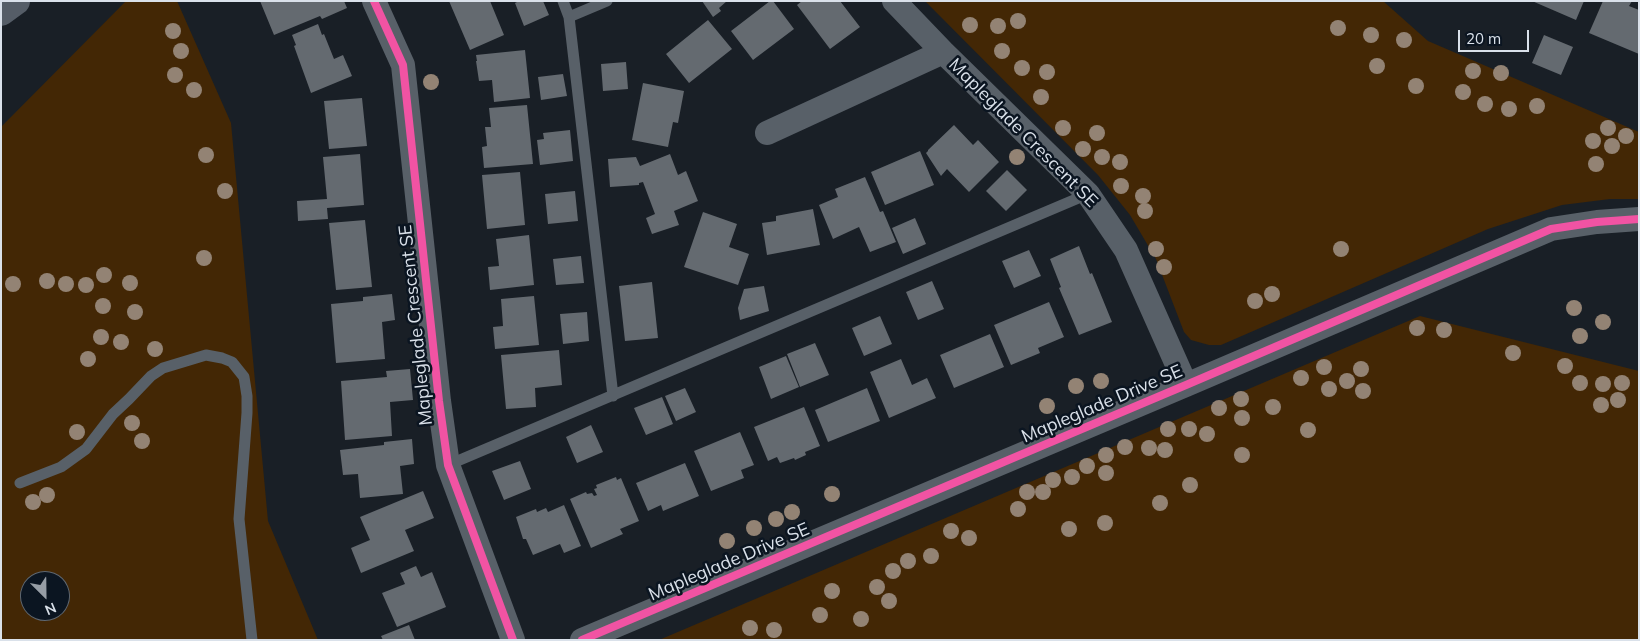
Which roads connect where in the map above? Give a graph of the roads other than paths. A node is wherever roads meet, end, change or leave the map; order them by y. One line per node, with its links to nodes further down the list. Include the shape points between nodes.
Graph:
1 (16, 1): 6 (highway)
2 (374, 1): 14 (street, Mapleglade Crescent SE, via 403,65)
3 (563, 1): 7 (lane)
4 (607, 1): 7 (lane)
5 (894, 1): 8 (street, Mapleglade Crescent SE)
6 (1, 12)
7 (569, 17): 13 (lane)
8 (943, 52): 9 (street); 10 (street, Mapleglade Crescent SE)
9 (767, 133)
10 (1088, 194): 12 (street, Mapleglade Crescent SE, via 1126,250); 13 (lane)
11 (1639, 219): 12 (street, Mapleglade Drive SE, via 1551,229)
12 (1186, 385): 18 (street, Mapleglade Drive SE)
13 (613, 396): 14 (lane)
14 (448, 465): 17 (street, Mapleglade Crescent SE)
15 (20, 483): 16 (lane, via 60,467 86,449 113,414 163,368 206,355 232,362 244,378 247,396 239,519)
16 (252, 640)
17 (513, 640)
18 (582, 640)

